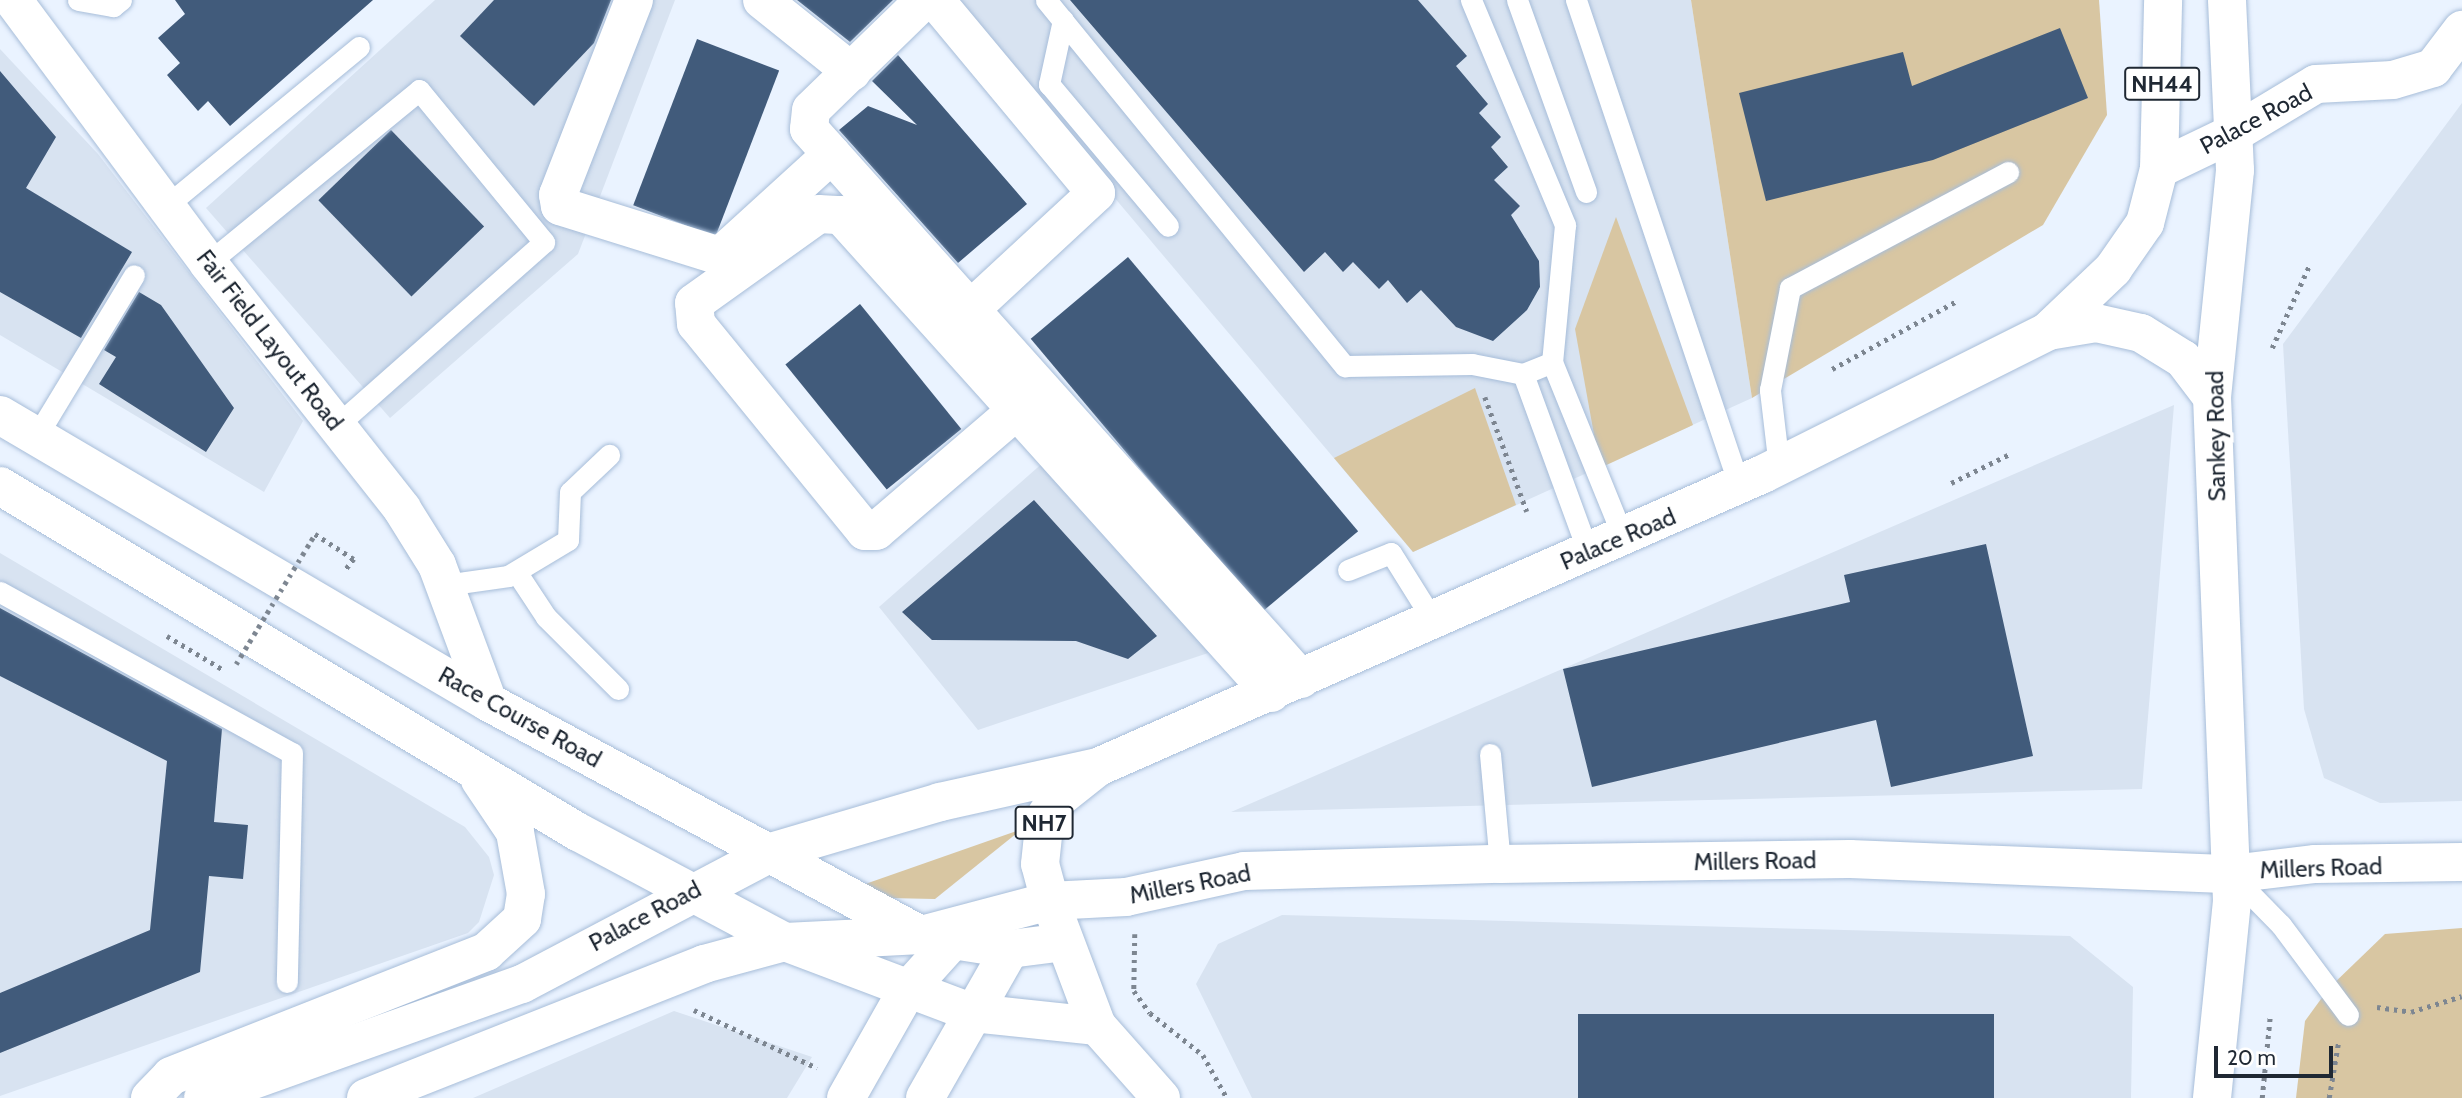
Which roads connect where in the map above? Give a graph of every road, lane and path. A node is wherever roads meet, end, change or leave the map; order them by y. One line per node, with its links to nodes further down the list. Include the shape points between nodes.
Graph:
1 (13, 0): 22 (main road, Fair Field Layout Road)
2 (79, 0): 3 (lane, via 113,6)
3 (121, 0)
4 (634, 0): 18 (main road, via 558,195 560,206 720,256)
5 (762, 0): 16 (main road)
6 (1046, 0): 13 (lane)
7 (1471, 0): 31 (lane, via 1565,225)
8 (1517, 0): 21 (lane)
9 (1576, 0): 44 (lane)
10 (2163, 0): 19 (main road, NH44)
11 (2227, 0): 17 (main road, Sankey Road)
12 (919, 2): 16 (main road); 28 (main road, via 944,6 1096,193)
13 (1063, 20): 23 (lane, via 1049,84); 32 (lane, via 1345,366)
14 (2462, 30): 17 (main road, Palace Road, via 2433,68 2393,80 2316,84)
15 (359, 47): 22 (lane)
16 (852, 72): 18 (main road, via 807,121)
17 (2236, 132): 19 (main road, Palace Road); 35 (main road, Sankey Road)
18 (832, 154): 28 (main road)
19 (2159, 169): 29 (main road, Palace Road / NH44, via 2145,223 2113,269)
20 (2008, 172): 42 (lane, via 1790,288 1769,401)
21 (1586, 192)
22 (166, 206): 24 (main road, Fair Field Layout Road)
23 (1168, 226)
24 (208, 264): 38 (main road, Fair Field Layout Road); 38 (lane, via 419,90 544,242)
25 (2309, 266): 30 (path)
26 (134, 275): 39 (lane)
27 (1955, 302): 33 (path)
28 (972, 308): 56 (main road)
29 (2048, 331): 35 (main road, via 2096,323 2141,333 2183,359); 42 (main road, Palace Road)
30 (2272, 348)
31 (1552, 362): 34 (lane); 47 (lane)
32 (1472, 364): 34 (lane); 46 (path)
33 (1832, 369)
34 (1523, 374): 48 (lane)
35 (2212, 397): 65 (main road, Sankey Road)
36 (1016, 411): 36 (main road, via 842,215 829,210 694,303 696,324 865,531 876,531); 56 (main road)
37 (0, 415): 39 (main road, Race Course Road)
38 (337, 425): 52 (main road, Fair Field Layout Road, via 402,509)
39 (36, 437): 58 (main road, Race Course Road)
40 (2010, 454): 43 (path)
41 (609, 455): 51 (lane, via 570,492 568,540)
42 (1779, 467): 44 (main road, Palace Road)
43 (1951, 483)
44 (1739, 485): 47 (main road, Palace Road)
45 (0, 486): 61 (main road)
46 (1527, 512)
47 (1623, 537): 48 (main road, Palace Road)
48 (1588, 552): 54 (main road, Palace Road)
49 (1348, 570): 54 (lane, via 1386,553 1397,557)
50 (344, 573): 55 (path, bridge, via 354,559 315,534)
51 (517, 573): 52 (lane); 57 (lane, via 546,617)
52 (445, 585): 58 (main road, Fair Field Layout Road)
53 (0, 592): 73 (lane, via 292,753)
54 (1431, 617): 56 (main road, Palace Road)
55 (236, 664)
56 (1286, 686): 60 (main road, Palace Road)
57 (618, 689)
58 (488, 702): 62 (main road, Race Course Road)
59 (1490, 754): 64 (lane)
60 (1098, 767): 62 (main road, Palace Road, via 940,802); 68 (main road, Palace Road / NH7, via 1045,817 1040,864)
61 (472, 770): 66 (main road); 81 (main road, via 515,832 526,894 522,919 486,952 171,1076)
62 (774, 851): 66 (main road, Palace Road); 69 (main road, Race Course Road)
63 (2462, 862): 65 (main road, Millers Road, via 2315,864)
64 (1500, 864): 65 (main road, Millers Road, via 1850,859); 67 (main road, Millers Road, via 1244,871)
65 (2231, 874): 77 (lane, via 2281,925); 88 (main road, Sankey Road)
66 (685, 893): 70 (main road); 82 (main road, Palace Road, via 522,984)
67 (1126, 897): 68 (main road, Millers Road); 87 (path, via 1137,941 1134,991 1150,1013 1203,1055)
68 (1050, 901): 69 (main road, Millers Road); 71 (main road, Palace Road / NH7)
69 (936, 938): 70 (main road); 72 (main road, Race Course Road); 74 (main road)
70 (785, 942): 74 (main road); 83 (main road, via 663,978)
71 (1065, 942): 72 (main road, Race Course Road); 79 (main road, Palace Road / NH7)
72 (1010, 949): 76 (main road)
73 (287, 982)
74 (906, 992): 76 (main road); 84 (main road)
75 (688, 1007): 80 (path)
76 (973, 1013): 79 (main road); 85 (main road)
77 (2348, 1015)
78 (2270, 1017): 89 (path)
79 (1097, 1026): 86 (main road)
80 (817, 1068)
81 (150, 1098)
82 (203, 1098)
83 (366, 1098)
84 (846, 1098)
85 (925, 1098)
86 (1161, 1098)
87 (1227, 1098)
88 (2212, 1098)
89 (2262, 1098)

